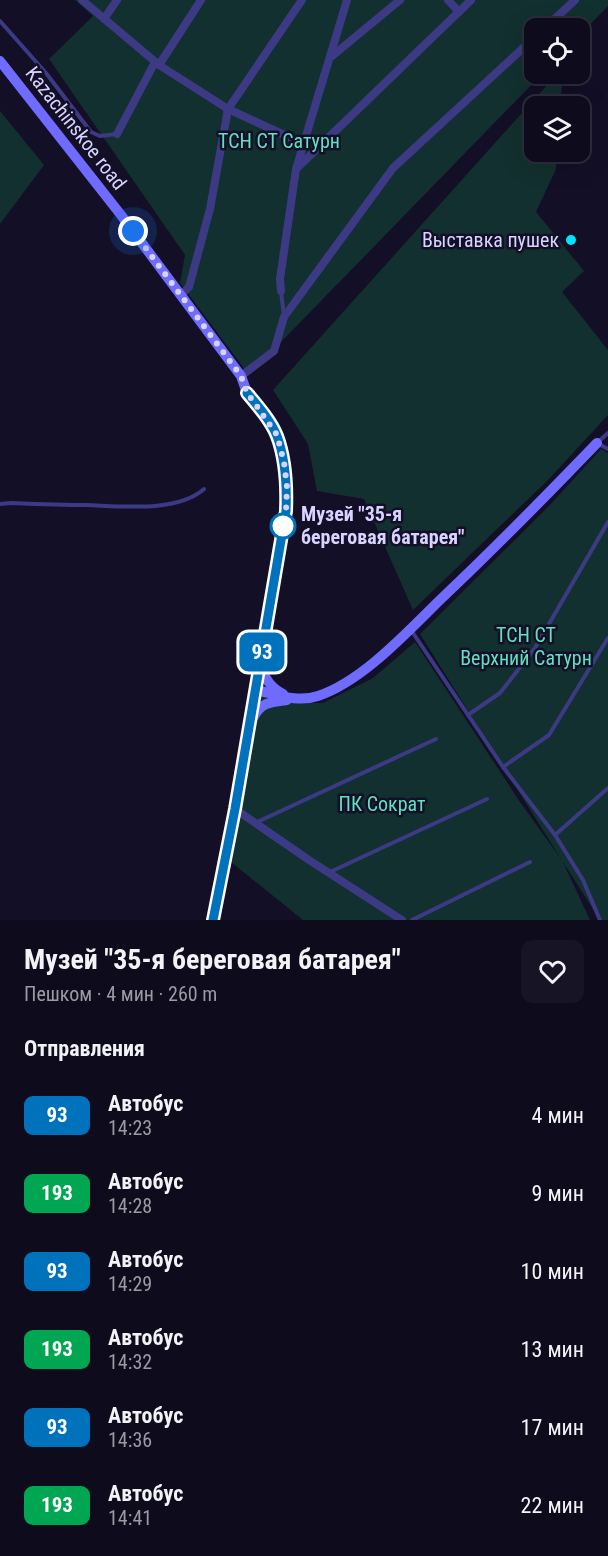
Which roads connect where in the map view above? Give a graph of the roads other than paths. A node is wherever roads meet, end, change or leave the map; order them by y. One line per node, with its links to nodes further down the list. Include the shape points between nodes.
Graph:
1 (82, 0): 12 (street)
2 (117, 0): 12 (street)
3 (201, 0): 17 (street)
4 (302, 0): 18 (street)
5 (347, 0): 15 (street)
6 (400, 0): 15 (street)
7 (448, 0): 10 (street)
8 (471, 0): 10 (street)
9 (575, 0): 11 (street)
10 (459, 12): 21 (street)
11 (556, 18)
12 (104, 19): 17 (street)
13 (0, 21): 19 (lane, via 91,132 100,136)
14 (524, 47): 24 (street, via 393,168)
15 (330, 58): 20 (street)
16 (0, 61): 23 (main road, Kazachinskoe road)
17 (157, 63): 18 (street); 19 (street)
18 (228, 109): 20 (street); 23 (street, via 210,210 189,288)
19 (117, 134)
20 (304, 144): 21 (street)
21 (296, 169): 22 (street)
22 (281, 291): 24 (lane)
23 (181, 296): 25 (main road, Kazachinskoe road)
24 (284, 317): 25 (street, via 274,351)
25 (241, 376): 34 (main road, Kazachinskoe road, via 247,393 277,435 287,487)
26 (608, 433): 27 (lane)
27 (597, 443): 28 (lane); 32 (main road)
28 (608, 449)
29 (204, 489): 30 (lane, via 189,499 141,507)
30 (0, 504)
31 (608, 522): 37 (lane, via 535,648 500,693)
32 (410, 630): 36 (main road, via 344,684 319,696); 37 (lane)
33 (608, 638): 40 (lane, via 549,735)
34 (261, 660): 35 (main road, Kazachinskoe road); 36 (main road, via 270,686)
35 (256, 690): 36 (main road); 38 (main road, Kazachinskoe road)
36 (294, 699): 38 (main road, via 261,706)
37 (468, 715): 40 (lane)
38 (249, 726): 43 (main road, Kazachinskoe road)
39 (436, 739): 44 (lane)
40 (502, 767): 45 (lane)
41 (608, 788): 45 (lane)
42 (487, 799): 47 (lane)
43 (235, 809): 44 (street); 48 (main road, Kazachinskoe road)
44 (254, 823): 47 (street)
45 (555, 835): 51 (lane, via 583,880)
46 (530, 862): 50 (lane)
47 (329, 873): 49 (street)
48 (213, 920)
49 (402, 920)
50 (412, 920)
51 (600, 920)

